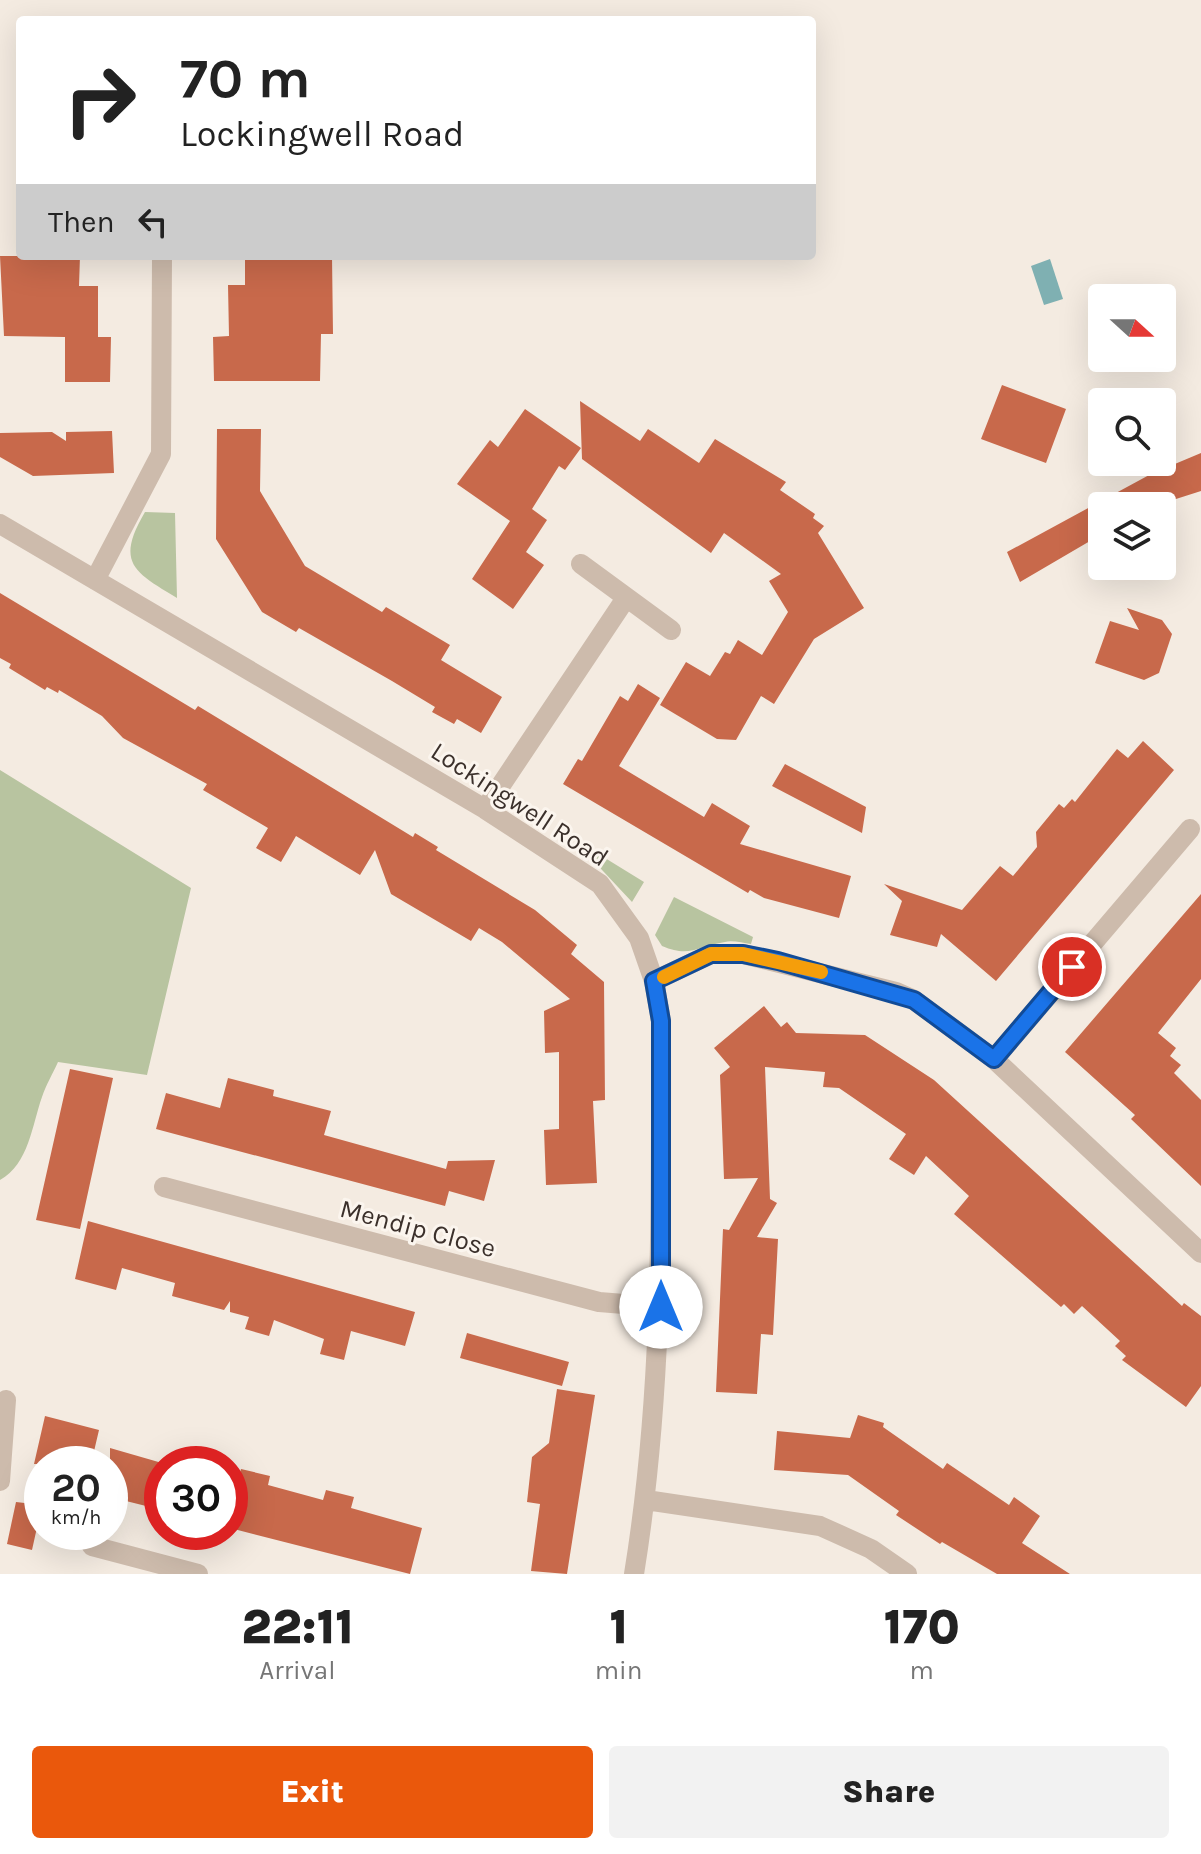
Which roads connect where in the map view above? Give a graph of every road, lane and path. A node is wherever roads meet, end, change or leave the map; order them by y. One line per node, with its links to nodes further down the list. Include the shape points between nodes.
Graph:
1 (162, 260): 4 (street, via 161,454)
2 (0, 524): 4 (street, Lockingwell Road)
3 (581, 564): 5 (street)
4 (95, 580): 7 (street, Lockingwell Road)
5 (626, 598): 6 (street); 7 (street)
6 (671, 630)
7 (485, 809): 9 (street, Lockingwell Road, via 600,884 639,938)
8 (1190, 829): 10 (street)
9 (654, 981): 10 (street, via 711,954 778,961 914,1000); 13 (street, Lockingwell Road, via 661,1021)
10 (994, 1059): 12 (street)
11 (164, 1187): 13 (street, Mendip Close, via 599,1302)
12 (1201, 1253)
13 (661, 1307): 16 (street, Lockingwell Road)
14 (6, 1400): 15 (street)
15 (0, 1481)
16 (646, 1500): 19 (street, Lockingwell Road); 20 (street, via 820,1526 871,1549)
17 (107, 1550): 18 (street)
18 (198, 1574)
19 (634, 1574)
20 (907, 1574)

